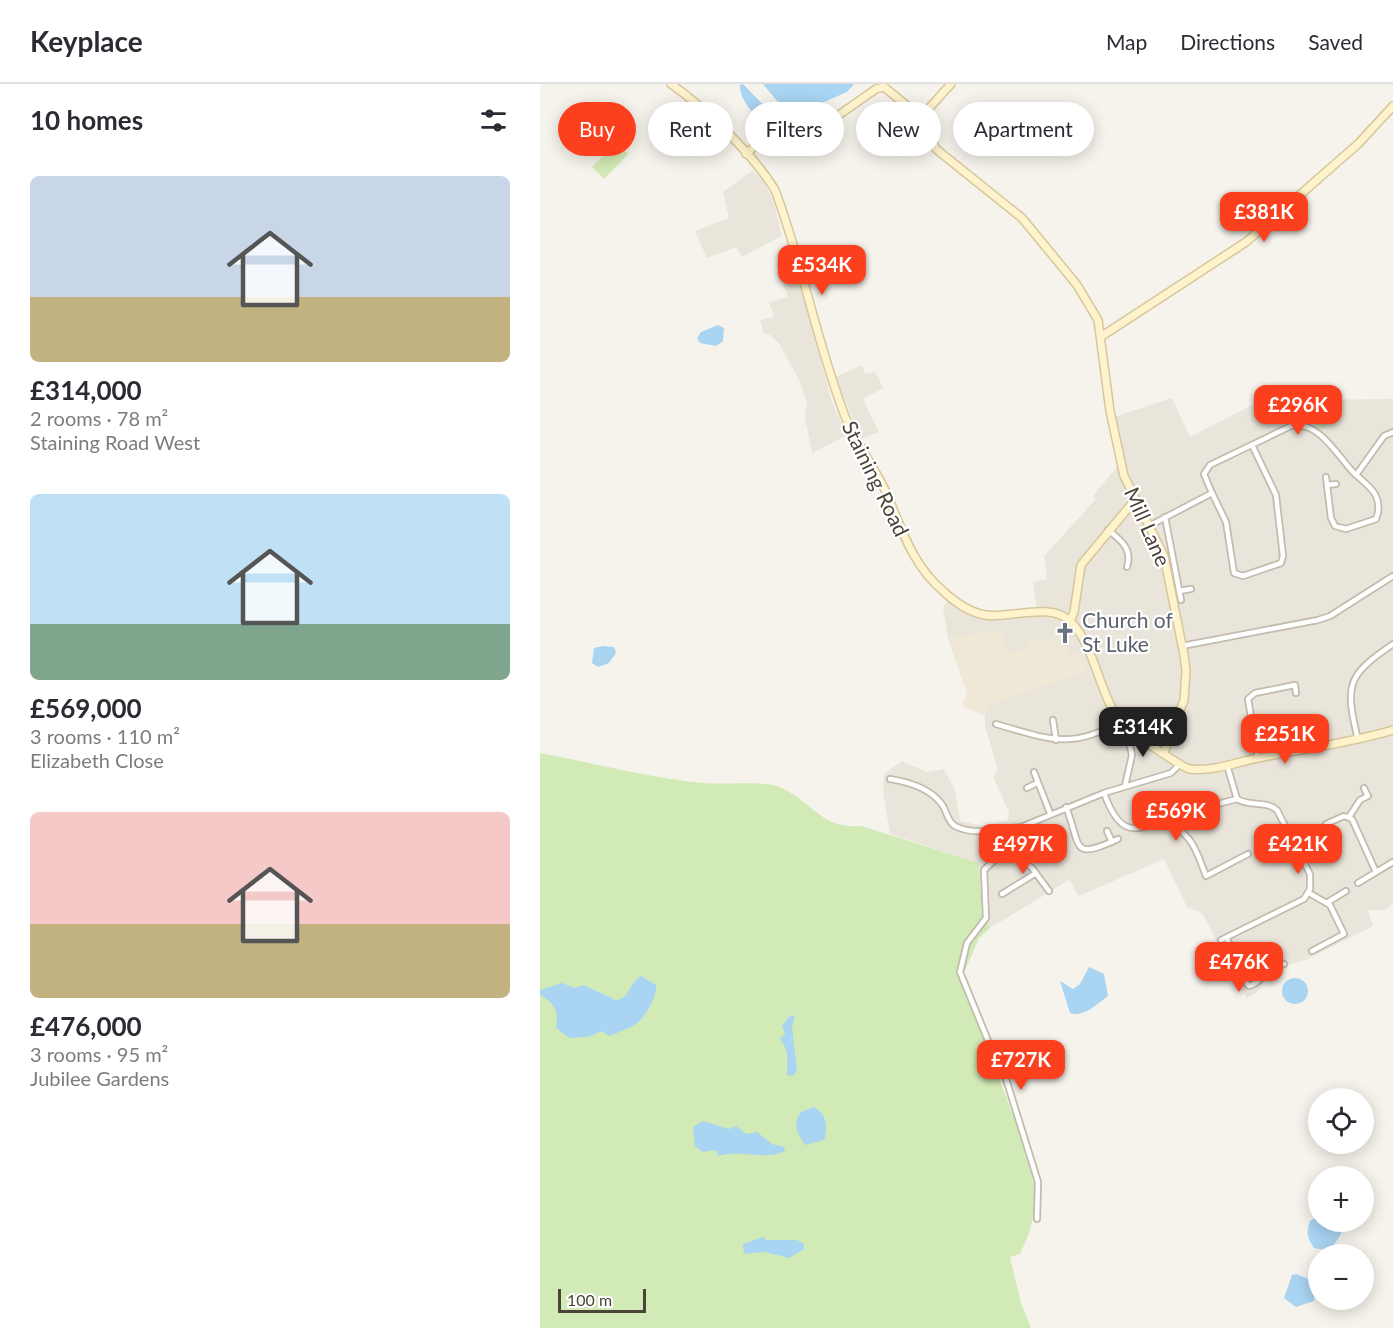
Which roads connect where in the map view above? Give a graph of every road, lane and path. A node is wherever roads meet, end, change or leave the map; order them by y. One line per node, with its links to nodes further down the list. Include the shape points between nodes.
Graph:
1 (671, 84): 7 (street, Staining Road)
2 (951, 84): 5 (street)
3 (857, 102): 4 (street, via 884,87)
4 (902, 102)
5 (935, 102)
6 (1393, 106): 10 (street, via 1358,144 1246,242)
7 (745, 153)
8 (941, 155): 10 (street, Mill Lane, via 1006,203 1047,247 1089,301)
9 (748, 156): 27 (street, Staining Road, via 775,190 843,414 922,569 950,597 976,612 1006,616 1044,612)
10 (1102, 336): 18 (street, Mill Lane, via 1111,418)
11 (1393, 432): 13 (street, via 1384,436)
12 (1252, 446): 13 (street, via 1291,426 1306,426 1337,451); 17 (street, via 1207,468 1204,474); 17 (street, via 1276,495 1281,563 1243,576 1234,573 1226,522)
13 (1356, 475): 16 (street, via 1377,498 1378,513 1370,523 1346,529 1335,526 1330,518)
14 (1326, 477): 16 (street)
15 (1336, 484): 16 (street)
16 (1327, 485)
17 (1212, 493): 19 (street)
18 (1134, 501): 20 (street, Mill Lane); 21 (street)
19 (1165, 517): 20 (street); 25 (street)
20 (1149, 526): 29 (street, Mill Lane, via 1167,566)
21 (1108, 530): 22 (street, via 1126,547 1130,558); 27 (street, via 1081,565)
22 (1127, 567)
23 (1393, 576): 29 (street, via 1318,620)
24 (1191, 589): 25 (street)
25 (1179, 591): 26 (street)
26 (1181, 600)
27 (1070, 621): 32 (street)
28 (1393, 644): 37 (street, via 1363,666 1353,681 1350,701)
29 (1182, 646): 38 (street, Mill Lane, via 1186,672 1184,700)
30 (1296, 693): 39 (street, via 1294,685 1255,693 1248,699)
31 (1053, 720): 36 (street)
32 (1119, 721): 34 (street); 36 (street, via 1085,738)
33 (996, 724): 36 (street)
34 (1126, 729): 38 (street); 45 (street, via 1132,755)
35 (1393, 730): 37 (street)
36 (1056, 740)
37 (1358, 740): 39 (street)
38 (1164, 752): 40 (street)
39 (1258, 758): 41 (street)
40 (1179, 765): 41 (street, via 1197,769); 45 (street, via 1171,773)
41 (1227, 765): 50 (street)
42 (1034, 772): 44 (street)
43 (890, 778): 57 (street, via 928,792 941,803 952,824 963,829)
44 (1038, 783): 46 (street); 54 (street)
45 (1125, 786): 48 (street)
46 (1027, 788)
47 (1364, 788): 55 (street, via 1368,796 1360,800)
48 (1104, 793): 52 (street); 69 (street, via 1113,816 1122,826 1134,829 1160,824 1182,832 1192,843)
49 (1209, 799): 51 (street)
50 (1237, 799): 51 (street); 62 (street, via 1273,807)
51 (1211, 806): 53 (street)
52 (1066, 807): 54 (street); 61 (street, via 1084,850 1090,852)
53 (1202, 808)
54 (1050, 813): 57 (street)
55 (1349, 817): 56 (street); 67 (street)
56 (1326, 824)
57 (1021, 827): 64 (street)
58 (1107, 831): 61 (street)
59 (1315, 835): 62 (street)
60 (1118, 839): 61 (street)
61 (1112, 842)
62 (1294, 843): 63 (street); 74 (street, via 1310,874)
63 (1283, 846)
64 (1007, 848): 68 (street); 79 (street, via 984,870 986,918 967,943 960,972 1002,1066 1038,1182)
65 (1248, 854): 69 (street)
66 (1393, 862): 67 (street)
67 (1376, 872): 71 (street)
68 (1036, 873): 72 (street); 75 (street)
69 (1206, 876): 70 (street)
70 (1199, 880)
71 (1358, 883)
72 (1049, 891)
73 (1346, 891): 76 (street)
74 (1309, 893): 76 (street); 78 (street, via 1300,902 1224,939 1239,975 1249,986 1266,970)
75 (1002, 894)
76 (1328, 902): 77 (street, via 1344,934)
77 (1312, 951)
78 (1284, 964)
79 (1037, 1219)

